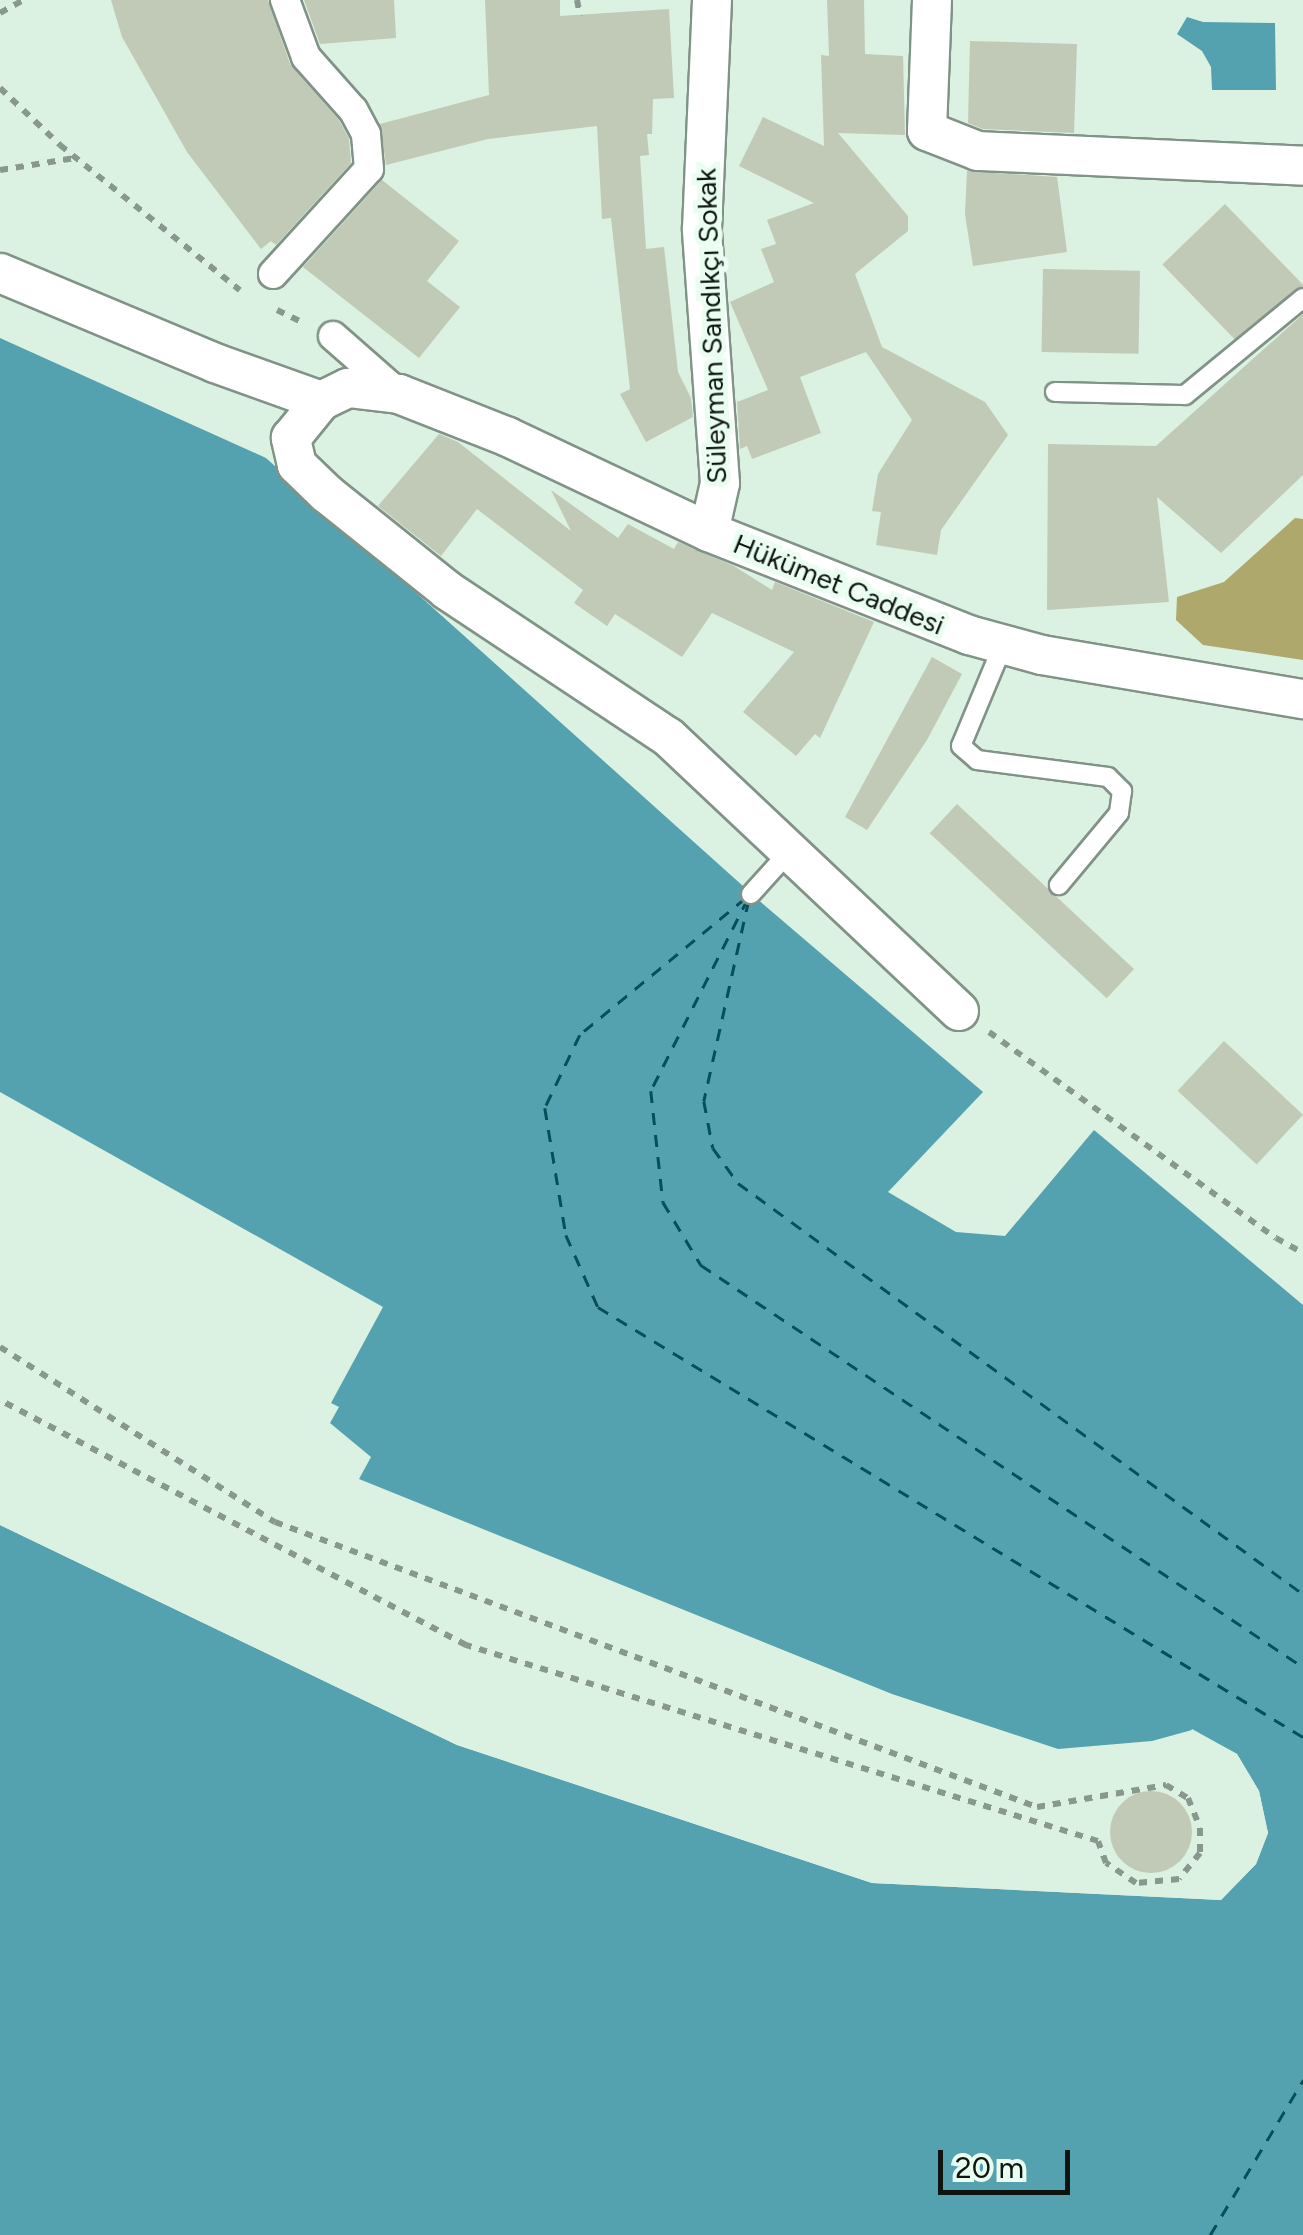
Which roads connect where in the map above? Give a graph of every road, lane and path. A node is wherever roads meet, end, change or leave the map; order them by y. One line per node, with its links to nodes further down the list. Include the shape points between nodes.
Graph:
1 (23, 0): 6 (path)
2 (285, 0): 13 (street, via 306,58 366,134 369,169)
3 (577, 0): 7 (path)
4 (712, 0): 21 (street, Süleyman Sandıkçı Sokak, via 702,229 720,483)
5 (932, 0): 10 (street, via 927,131 978,151)
6 (0, 13)
7 (580, 16)
8 (0, 88): 9 (path)
9 (75, 158): 11 (path); 14 (path)
10 (1303, 166)
11 (0, 170)
12 (0, 273): 20 (street)
13 (273, 274)
14 (250, 298)
15 (1303, 298): 18 (lane, via 1184,395)
16 (267, 306): 17 (path)
17 (334, 336): 19 (street)
18 (1055, 392)
19 (399, 394): 20 (street, Hükümet Caddesi, via 348,388); 21 (street, Hükümet Caddesi)
20 (322, 401): 24 (street, via 292,438 297,464 317,484 447,590 668,737)
21 (709, 532): 22 (street, Hükümet Caddesi)
22 (1003, 645): 23 (street, Hükümet Caddesi); 25 (lane, via 961,746 978,760 1108,778 1122,790 1120,813)
23 (1303, 699)
24 (790, 852): 26 (lane); 27 (street)
25 (1060, 885)
26 (751, 894)
27 (959, 1011): 28 (path)
28 (1303, 1252)
29 (0, 1347): 30 (path, via 276,1522 1037,1807 1166,1785 1188,1798 1200,1828 1200,1853 1179,1879 1136,1883 1106,1863 1098,1841 466,1646)
30 (0, 1400)

